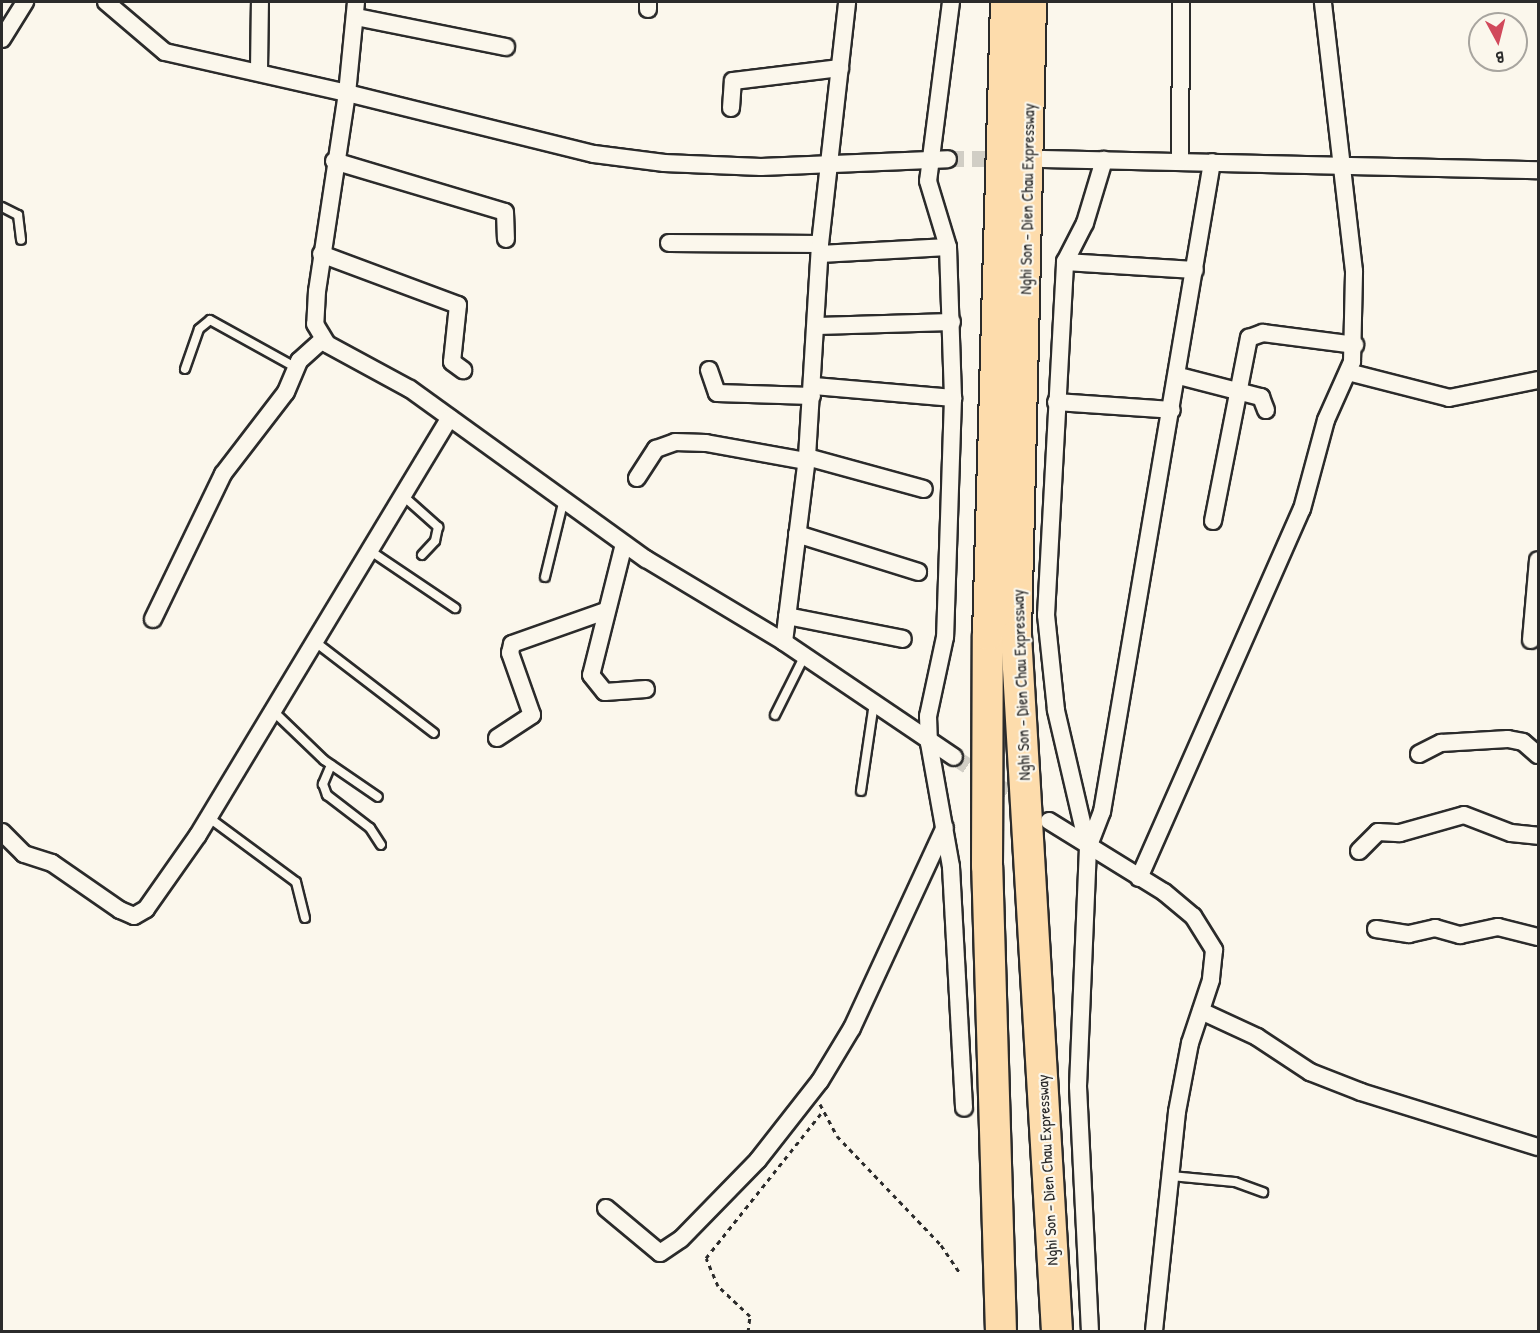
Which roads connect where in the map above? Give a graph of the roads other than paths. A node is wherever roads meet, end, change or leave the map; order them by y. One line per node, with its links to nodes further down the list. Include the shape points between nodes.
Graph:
1 (25, 2): 11 (street)
2 (106, 2): 14 (street, via 165,52)
3 (260, 2): 14 (street)
4 (847, 2): 13 (street)
5 (951, 2): 19 (street)
6 (1006, 2): 107 (highway, Nghi Son - Dien Chau Expressway, via 988,669 987,866)
7 (1031, 2): 108 (highway, Nghi Son - Dien Chau Expressway, via 1016,635)
8 (1181, 2): 22 (street)
9 (1323, 2): 25 (street)
10 (356, 9): 12 (street); 15 (street)
11 (2, 39)
12 (507, 47)
13 (840, 68): 16 (street, via 733,81); 24 (street)
14 (260, 70): 15 (street, via 309,88)
15 (347, 93): 21 (street); 24 (street, via 618,158 729,167)
16 (731, 108)
17 (948, 159): 19 (street)
18 (1043, 159): 20 (street)
19 (930, 160): 24 (street); 31 (street, via 932,203)
20 (1104, 160): 22 (street); 34 (street, via 1085,223)
21 (334, 161): 28 (street, via 505,212); 33 (street)
22 (1180, 162): 23 (street)
23 (1212, 162): 25 (street); 35 (street)
24 (829, 164): 32 (street)
25 (1344, 164): 26 (street); 39 (street)
26 (1539, 170)
27 (2, 207): 29 (lane, via 18,215)
28 (506, 239)
29 (21, 240)
30 (669, 243): 32 (street)
31 (948, 247): 32 (street); 36 (street)
32 (820, 249): 37 (street)
33 (321, 254): 38 (street, via 315,324); 42 (street, via 458,305 452,362)
34 (1065, 262): 35 (street); 50 (street)
35 (1195, 270): 45 (street)
36 (952, 322): 37 (street); 49 (street)
37 (817, 326): 48 (street)
38 (322, 340): 40 (street); 53 (street, via 368,362)
39 (1355, 345): 44 (street); 47 (street, via 1255,335 1243,350)
40 (296, 367): 41 (lane, via 210,320 199,329); 70 (street, via 286,392 214,490)
41 (185, 369)
42 (463, 370)
43 (709, 370): 48 (street, via 717,393)
44 (1348, 372): 46 (street, via 1449,398); 97 (street, via 1326,420 1302,509)
45 (1179, 376): 47 (street); 51 (street)
46 (1539, 380)
47 (1238, 390): 52 (street, via 1266,399); 59 (street)
48 (813, 391): 49 (street); 54 (street)
49 (953, 398): 82 (street, via 945,636 928,716)
50 (1056, 402): 51 (street); 95 (street, via 1046,615 1056,710)
51 (1172, 410): 95 (street, via 1102,812)
52 (1266, 410)
53 (450, 418): 57 (street); 58 (street)
54 (807, 459): 55 (street, via 675,442 656,449); 56 (street); 60 (street)
55 (637, 478)
56 (924, 489)
57 (401, 494): 62 (street); 63 (lane, via 438,527 435,541)
58 (563, 503): 61 (street); 66 (lane)
59 (1213, 521)
60 (797, 534): 65 (street); 69 (street)
61 (624, 544): 68 (street); 74 (street)
62 (368, 549): 67 (lane); 73 (street)
63 (422, 555)
64 (1539, 560): 72 (street)
65 (918, 572)
66 (545, 577)
67 (455, 608)
68 (605, 611): 76 (street, via 592,665 593,682 612,693); 81 (street, via 512,644 510,653 532,715)
69 (787, 616): 71 (street); 74 (street)
70 (153, 619)
71 (903, 639)
72 (1531, 640)
73 (314, 641): 78 (street); 80 (lane)
74 (784, 642): 75 (street)
75 (804, 657): 77 (street); 79 (lane)
76 (646, 689)
77 (874, 703): 82 (street); 87 (lane)
78 (271, 709): 86 (lane); 89 (street)
79 (775, 715)
80 (434, 733)
81 (497, 738)
82 (928, 743): 85 (street); 91 (street)
83 (1419, 754): 84 (street, via 1441,743 1508,739 1523,742)
84 (1539, 755)
85 (954, 756)
86 (331, 765): 88 (lane); 94 (lane, via 324,780 327,795 370,828)
87 (861, 791)
88 (378, 796)
89 (208, 817): 92 (street, via 146,909 134,915 52,862 24,854); 98 (lane, via 296,882)
90 (1049, 821): 95 (street)
91 (945, 827): 102 (street); 106 (street, via 852,1028 816,1085 758,1160 670,1248 652,1251)
92 (2, 832)
93 (1539, 837): 96 (street, via 1511,834 1464,815 1400,833 1378,832)
94 (381, 845)
95 (1088, 848): 97 (street); 109 (street, via 1078,1086)
96 (1359, 851)
97 (1140, 878): 101 (street, via 1186,910 1210,937 1213,968)
98 (305, 918)
99 (1376, 929): 100 (street, via 1409,934 1435,928 1460,935 1498,927)
100 (1539, 937)
101 (1201, 1011): 103 (street, via 1257,1037 1310,1072 1361,1092); 104 (street, via 1177,1112)
102 (964, 1108)
103 (1539, 1147)
104 (1171, 1176): 105 (lane, via 1236,1182); 110 (street)
105 (1263, 1192)
106 (606, 1208)
107 (1001, 1332)
108 (1057, 1332)
109 (1090, 1332)
110 (1154, 1332)

